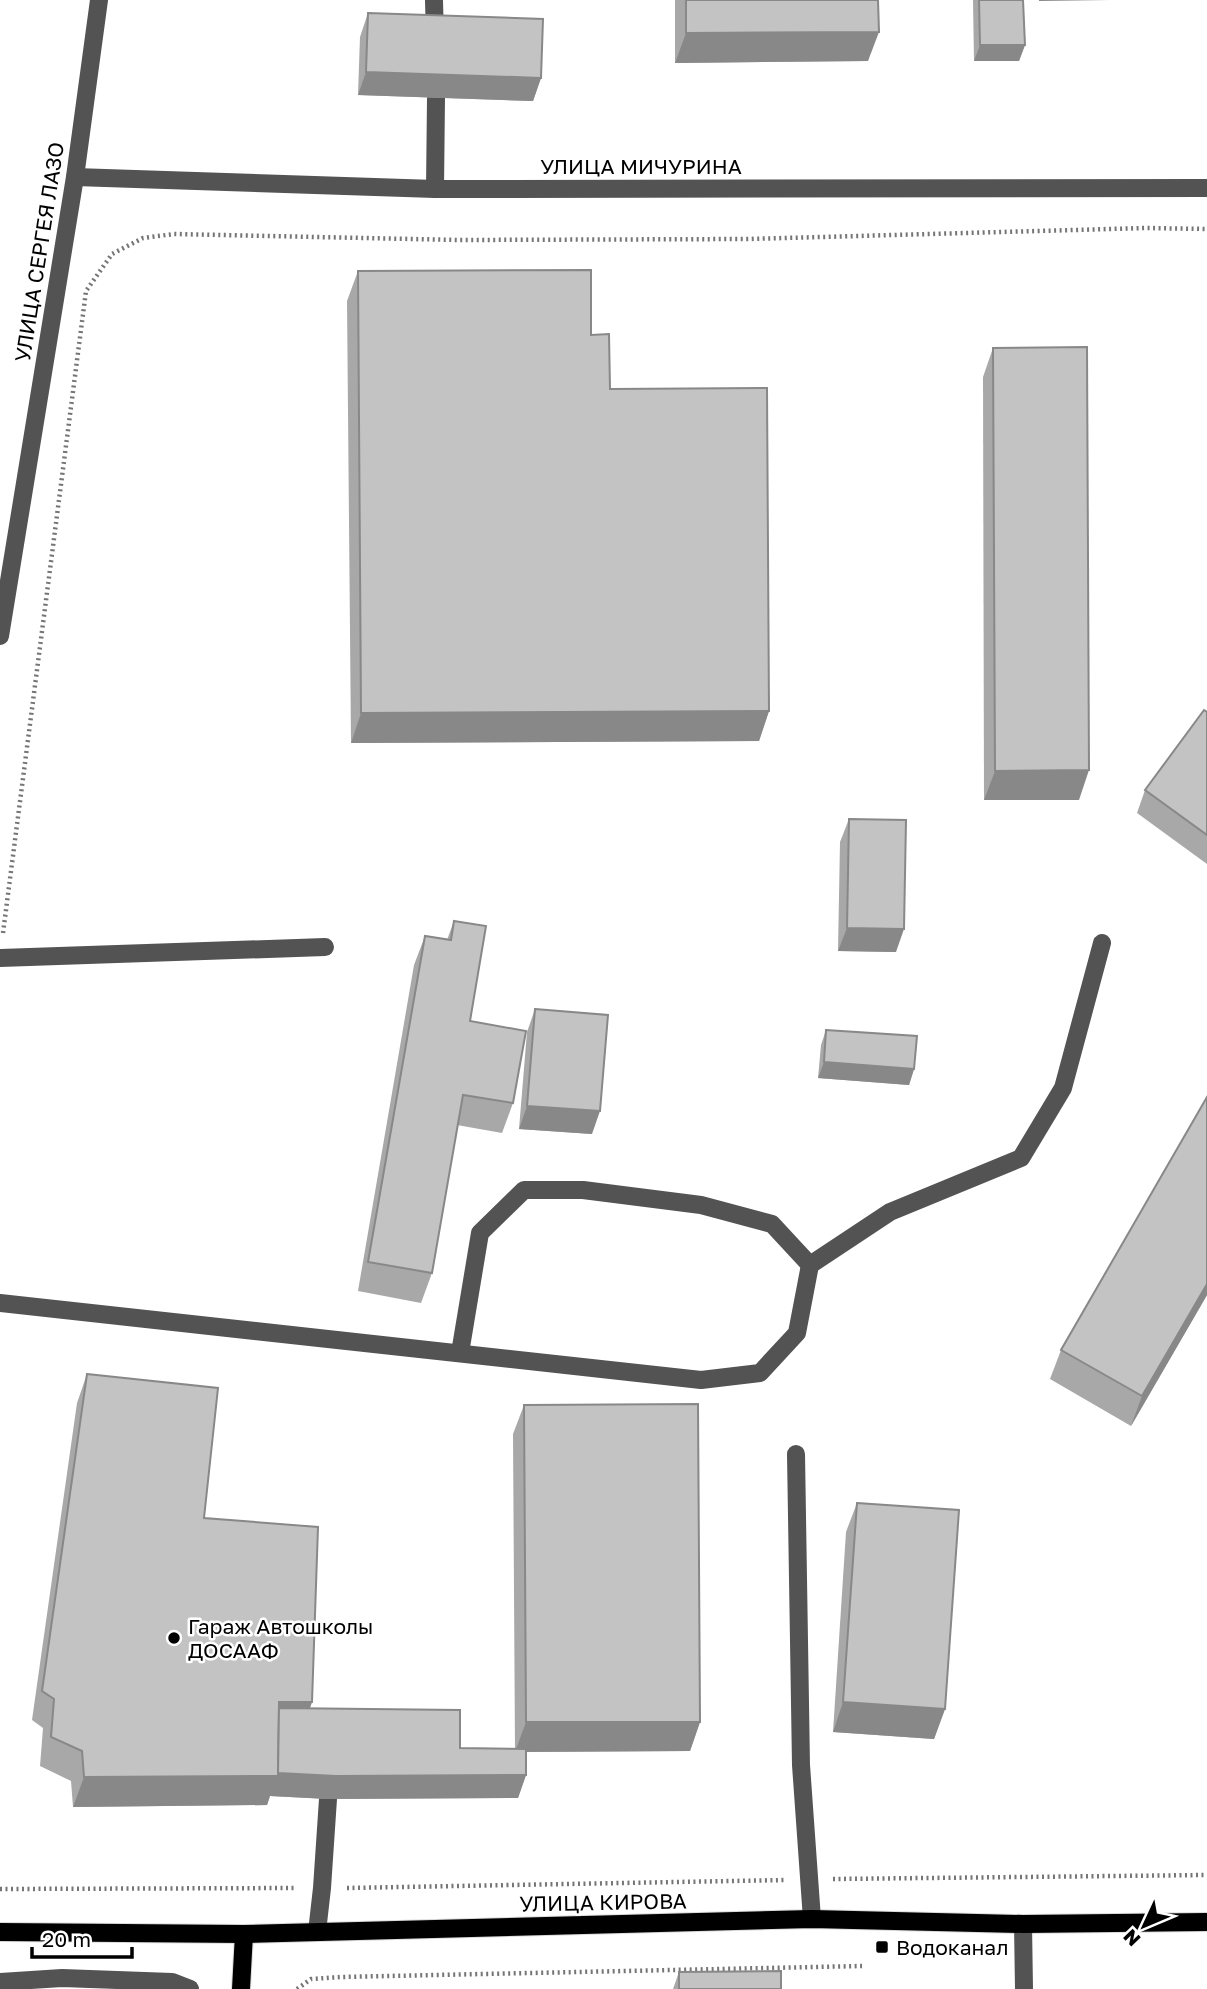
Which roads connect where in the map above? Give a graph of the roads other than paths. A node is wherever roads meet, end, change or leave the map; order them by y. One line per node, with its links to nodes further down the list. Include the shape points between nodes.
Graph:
1 (99, 0): 5 (street, УЛИЦА СЕРГЕЯ ЛАЗО)
2 (434, 0): 3 (street)
3 (435, 39)
4 (436, 98): 7 (street)
5 (75, 177): 7 (street, УЛИЦА МИЧУРИНА); 8 (street, УЛИЦА СЕРГЕЯ ЛАЗО)
6 (1207, 188): 7 (street, УЛИЦА МИЧУРИНА)
7 (435, 189)
8 (0, 636)
9 (1102, 943): 12 (street, via 1063,1088 1021,1158 890,1212)
10 (325, 947): 11 (street)
11 (1, 950)
12 (810, 1265): 14 (street, via 797,1334 760,1373 701,1380); 14 (street, via 772,1224 701,1205 583,1190 524,1190 480,1233)
13 (0, 1303): 14 (street)
14 (460, 1353)
15 (796, 1454): 17 (street, via 801,1765)
16 (328, 1799): 21 (street)
17 (812, 1919): 19 (main road, УЛИЦА КИРОВА); 21 (main road, УЛИЦА КИРОВА)
18 (1207, 1922): 19 (main road, УЛИЦА КИРОВА)
19 (1023, 1924): 26 (street)
20 (0, 1932): 22 (main road, УЛИЦА КИРОВА)
21 (317, 1932): 22 (main road, УЛИЦА КИРОВА)
22 (244, 1934): 25 (main road)
23 (0, 1982): 24 (street, via 131,1980 172,1982)
24 (190, 1989)
25 (241, 1989)
26 (1024, 1989)

